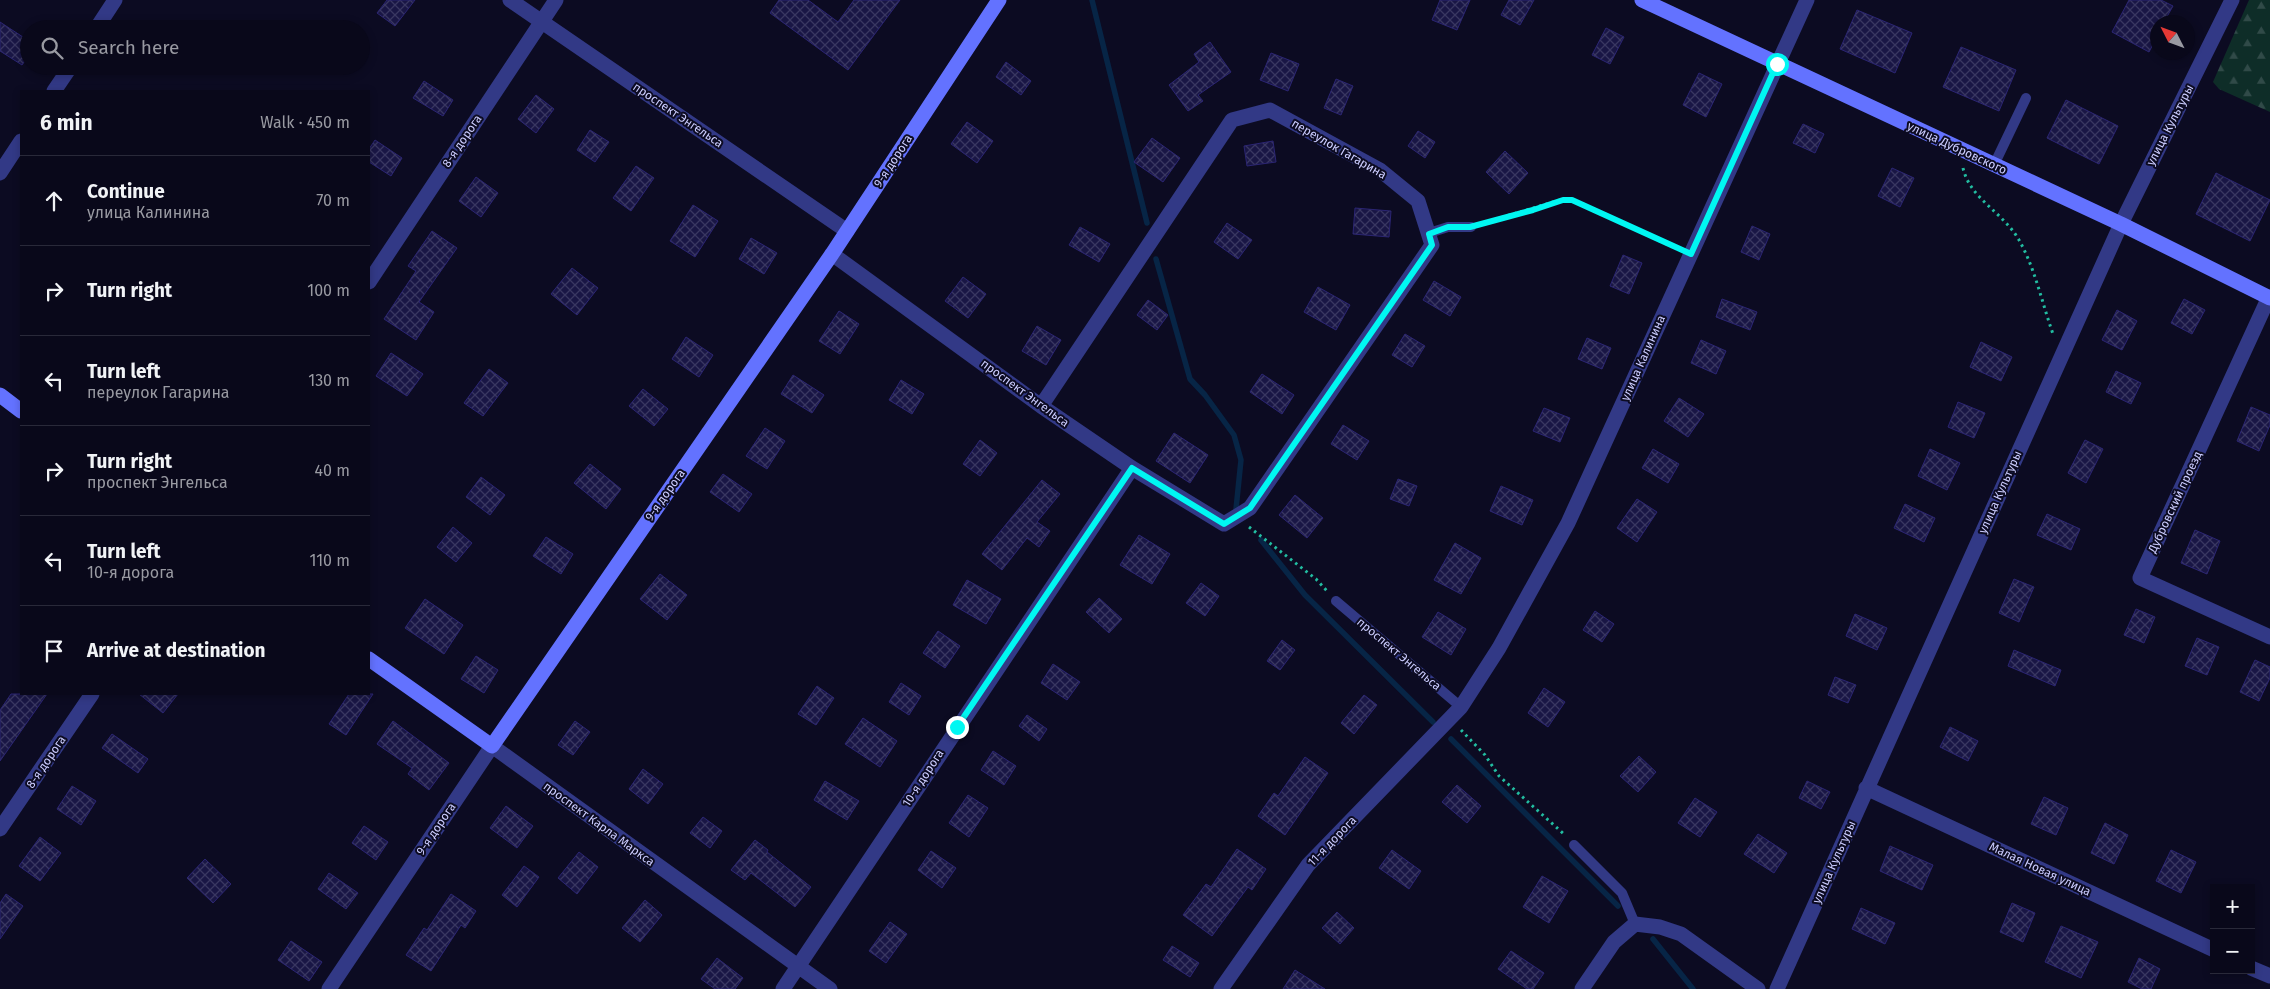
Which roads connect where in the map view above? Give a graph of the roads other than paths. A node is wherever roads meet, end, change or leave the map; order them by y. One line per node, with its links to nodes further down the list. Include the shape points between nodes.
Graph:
1 (115, 0): 8 (street)
2 (510, 0): 9 (street, проспект Энгельса)
3 (556, 0): 9 (street, 8-я дорога)
4 (999, 0): 19 (street, 9-я дорога)
5 (1642, 0): 10 (street, улица Дубровского)
6 (1807, 0): 10 (street, улица Калинина)
7 (2232, 0): 17 (street, улица Культуры)
8 (102, 20)
9 (541, 22): 19 (street, проспект Энгельса); 22 (street, 8-я дорога)
10 (1777, 64): 15 (street, улица Дубровского); 32 (street, улица Калинина, via 1568,523 1499,648)
11 (65, 75): 12 (street)
12 (55, 90)
13 (2026, 98): 15 (lane)
14 (20, 143): 16 (street)
15 (1994, 165): 17 (street, улица Дубровского)
16 (0, 173)
17 (2121, 224): 23 (street, улица Дубровского); 34 (street, улица Культуры)
18 (1470, 227): 20 (lane, via 1448,227)
19 (847, 231): 21 (street, 9-я дорога)
20 (1429, 234): 25 (street, переулок Гагарина, via 1418,201 1380,170 1270,110 1232,120); 27 (street, проспект Энгельса, via 1432,245 1250,508 1228,522)
21 (832, 254): 25 (street, проспект Энгельса); 33 (street, 9-я дорога)
22 (370, 280)
23 (2269, 298): 29 (street, Дубровский проезд, via 2140,578)
24 (0, 395): 26 (street)
25 (1041, 406): 27 (street, проспект Энгельса)
26 (20, 410)
27 (1132, 468): 39 (street, 10-я дорога)
28 (1336, 602): 32 (lane, проспект Энгельса)
29 (2270, 637)
30 (370, 660): 33 (street, проспект Карла Маркса)
31 (91, 695): 35 (street, 8-я дорога)
32 (1461, 707): 45 (street, 11-я дорога, via 1308,865)
33 (492, 746): 39 (street, проспект Карла Маркса); 42 (street, 9-я дорога)
34 (1866, 788): 38 (street, Малая Новая улица); 48 (street, улица Культуры)
35 (0, 829)
36 (1574, 845): 37 (lane, via 1622,892)
37 (1635, 924): 46 (street, via 1614,942); 47 (street, via 1660,926 1681,934)
38 (2210, 948)
39 (798, 967): 43 (street, 10-я дорога); 44 (street, проспект Карла Маркса)
40 (2255, 970): 41 (street)
41 (2270, 976)
42 (329, 989)
43 (783, 989)
44 (830, 989)
45 (1221, 989)
46 (1582, 989)
47 (1758, 989)
48 (1777, 989)

